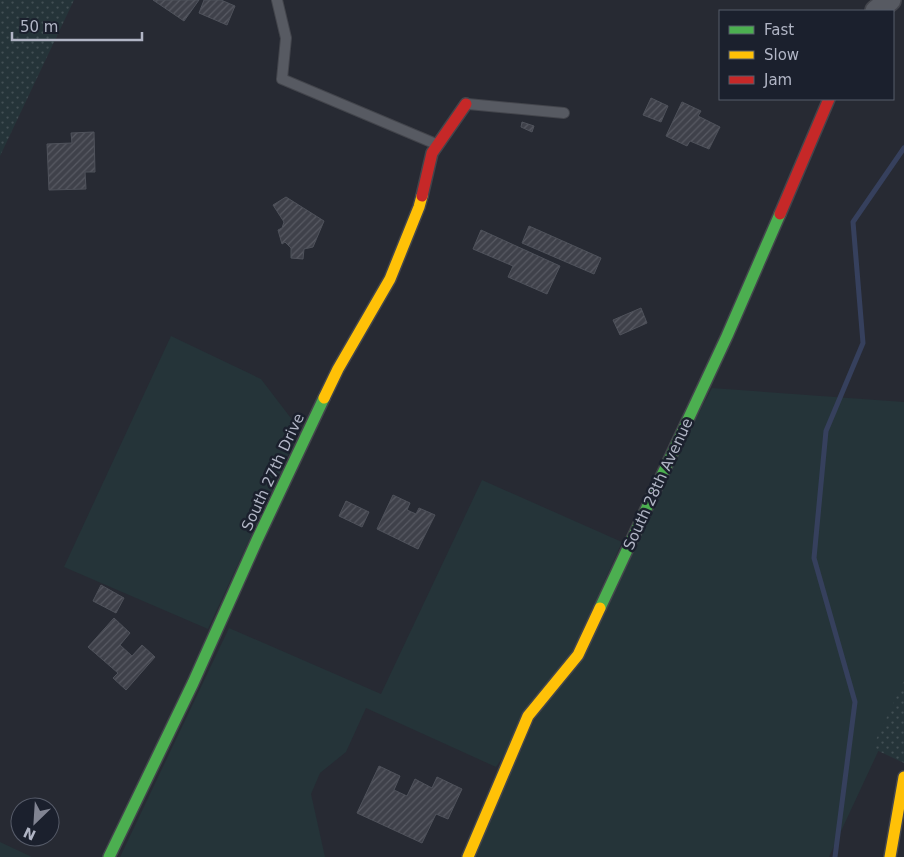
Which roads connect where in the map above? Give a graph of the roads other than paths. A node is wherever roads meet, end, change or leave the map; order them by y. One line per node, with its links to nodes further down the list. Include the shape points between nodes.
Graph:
1 (277, 0): 7 (lane, via 286,38 282,79)
2 (890, 0): 3 (street)
3 (877, 10)
4 (829, 100): 10 (street, South 28th Avenue, via 727,336 578,655 528,716)
5 (466, 104): 6 (lane); 7 (street, South 27th Drive)
6 (564, 113)
7 (437, 145): 9 (street, South 27th Drive, via 432,153 419,207 390,279 338,369)
8 (904, 777): 11 (street)
9 (109, 857)
10 (468, 857)
11 (890, 857)

